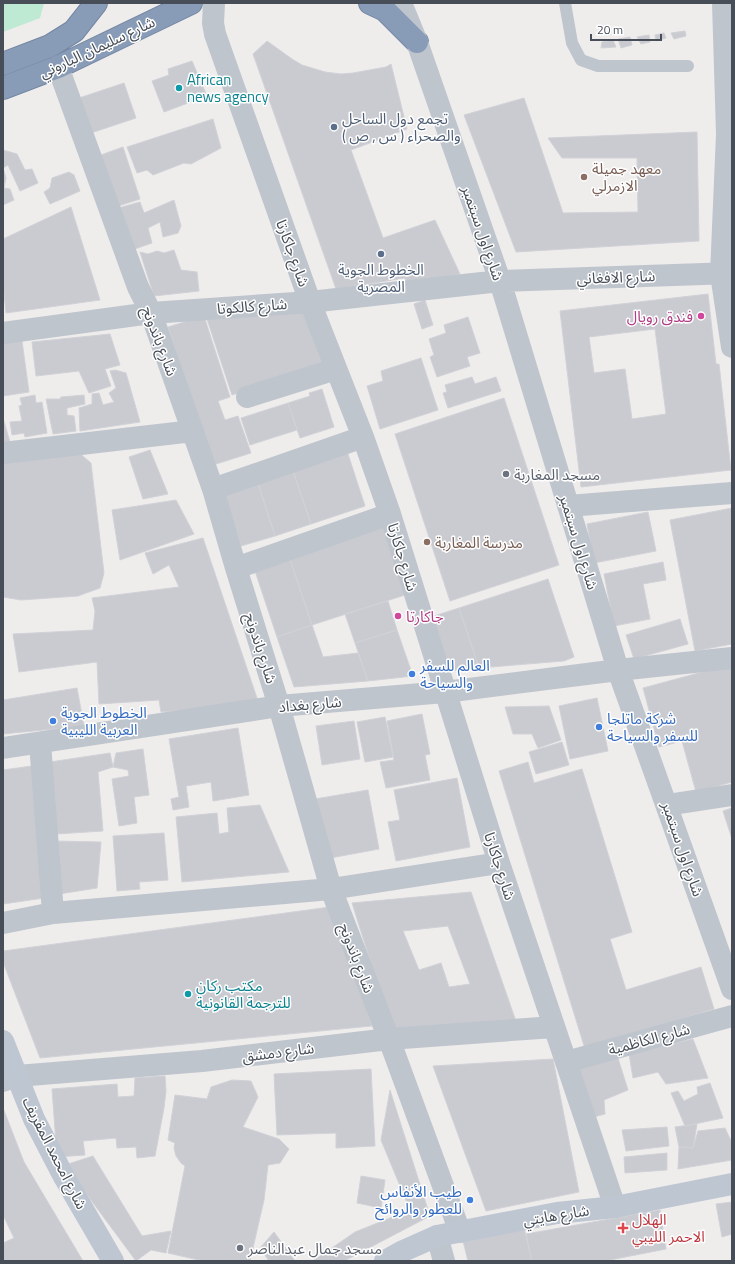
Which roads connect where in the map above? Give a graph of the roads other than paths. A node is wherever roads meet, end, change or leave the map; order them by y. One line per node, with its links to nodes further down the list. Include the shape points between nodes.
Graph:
1 (96, 3): 9 (highway, شارع سليمان الباروني, via 74,31 50,46)
2 (191, 3): 11 (highway, شارع سليمان الباروني)
3 (214, 3): 16 (street, شارع جاكارتا, via 215,34)
4 (370, 3): 8 (highway, via 385,10)
5 (401, 3): 8 (street, شارع اول سبتمبر)
6 (565, 3): 10 (lane, via 572,43 581,60 598,66)
7 (723, 3): 13 (street)
8 (417, 42): 15 (street, شارع اول سبتمبر)
9 (3, 64)
10 (688, 66)
11 (58, 67): 12 (highway, شارع سليمان الباروني); 17 (street, شارع باندونج, via 138,287)
12 (3, 88)
13 (729, 134): 14 (street)
14 (726, 273): 15 (street, شارع الافغاني); 19 (street)
15 (500, 281): 16 (street, شارع كالكوتا); 27 (street, شارع اول سبتمبر)
16 (310, 302): 17 (street, شارع كالكوتا); 20 (street, شارع جاكارتا)
17 (151, 313): 18 (street, شارع كالكوتا); 22 (street, شارع باندونج)
18 (3, 333)
19 (732, 347)
20 (336, 368): 21 (street); 23 (street, شارع جاكارتا)
21 (247, 397)
22 (193, 431): 24 (street); 25 (street, شارع باندونج)
23 (363, 437): 25 (street); 28 (street, شارع جاكارتا)
24 (3, 453)
25 (213, 489): 29 (street, شارع باندونج)
26 (732, 492): 27 (street)
27 (568, 506): 31 (street, شارع اول سبتمبر)
28 (390, 514): 29 (street); 32 (street, شارع جاكارتا)
29 (236, 568): 33 (street, شارع باندونج)
30 (732, 658): 31 (street, شارع بغداد)
31 (618, 670): 32 (street, شارع بغداد); 37 (street, شارع اول سبتمبر)
32 (445, 692): 33 (street, شارع بغداد); 38 (street, شارع جاكارتا)
33 (279, 706): 34 (street, شارع بغداد); 39 (street, شارع باندونج)
34 (40, 744): 35 (street, شارع بغداد); 40 (street)
35 (3, 748)
36 (732, 794): 37 (street)
37 (667, 805): 42 (street, شارع اول سبتمبر)
38 (498, 863): 39 (street); 44 (street, شارع جاكارتا)
39 (331, 889): 40 (street); 45 (street, شارع باندونج)
40 (53, 913): 41 (street)
41 (3, 923)
42 (732, 989)
43 (732, 1016): 47 (street, شارع الكاظمية)
44 (554, 1027): 45 (street, شارع دمشق); 47 (street, شارع جاكارتا)
45 (389, 1039): 48 (street, شارع دمشق, via 202,1061); 51 (street, شارع باندونج)
46 (3, 1041): 48 (street, شارع امحمد المقريف)
47 (566, 1062): 50 (street, شارع جاكارتا)
48 (10, 1079): 53 (street, شارع امحمد المقريف)
49 (732, 1184): 50 (street, شارع هايتي)
50 (615, 1207): 51 (street, شارع هايتي, via 557,1213)
51 (460, 1232): 52 (street, شارع هايتي)
52 (438, 1236): 54 (street, شارع هايتي); 55 (street)
53 (113, 1261)
54 (385, 1261)
55 (444, 1261)

